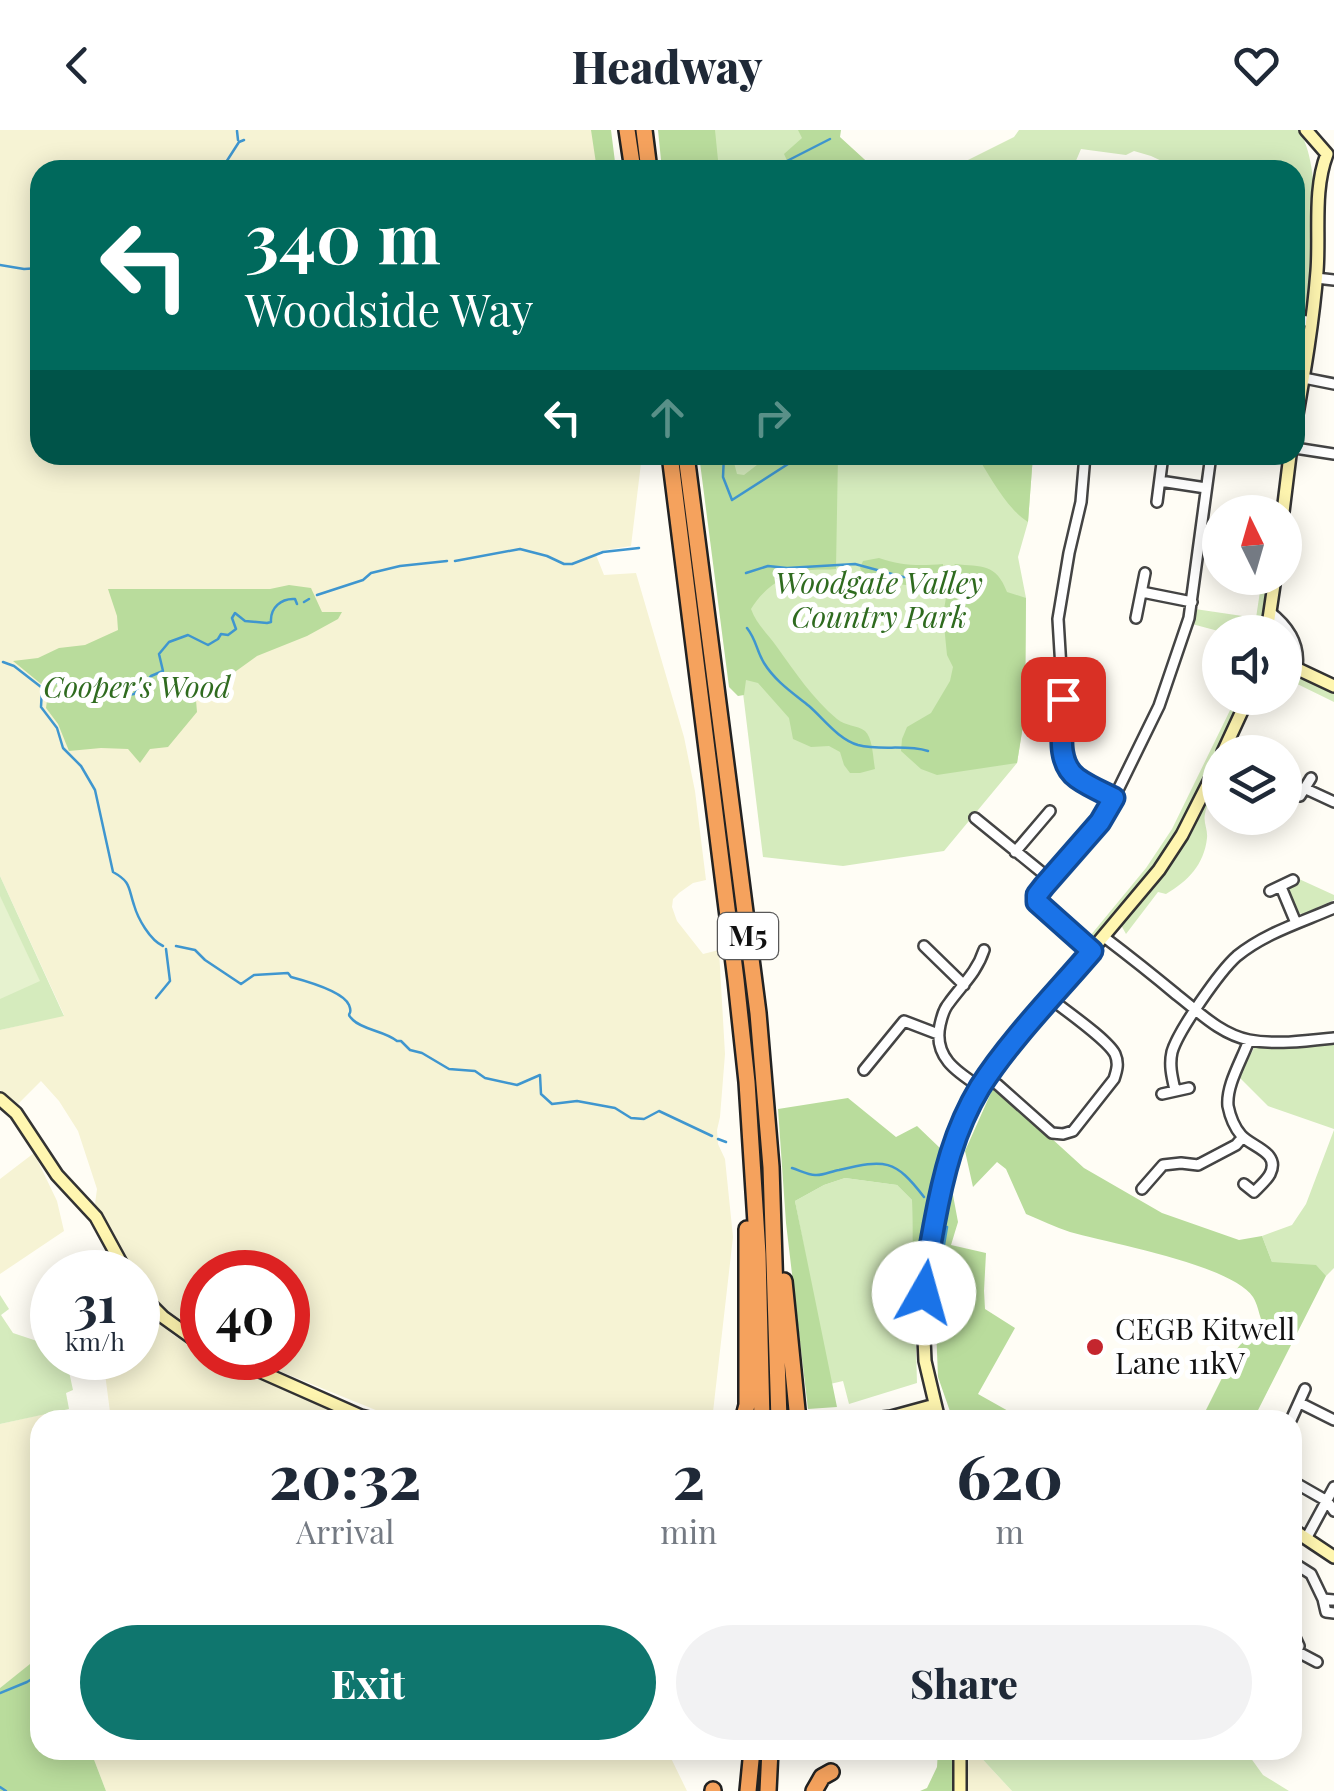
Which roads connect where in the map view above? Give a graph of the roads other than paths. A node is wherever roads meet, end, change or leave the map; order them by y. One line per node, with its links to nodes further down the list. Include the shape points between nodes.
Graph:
1 (628, 130): 5 (highway)
2 (644, 130): 6 (highway)
3 (1306, 130): 4 (street)
4 (1330, 155): 7 (street, via 1320,171)
5 (632, 160)
6 (648, 160)
7 (1316, 278): 8 (street); 10 (street)
8 (1334, 280)
9 (1305, 321): 10 (street)
10 (1312, 322): 11 (street)
11 (1305, 371)
12 (1305, 378): 13 (street)
13 (1334, 384)
14 (1305, 450): 15 (street)
15 (1334, 454)
16 (671, 465): 65 (highway, M5)
17 (687, 465): 67 (highway, M5)
18 (1084, 465): 38 (street, via 1058,619 1062,757 1078,779)
19 (1162, 465): 22 (street)
20 (1209, 465): 23 (street)
21 (1289, 465): 24 (street)
22 (1160, 482): 23 (street); 25 (street)
23 (1206, 488): 29 (street)
24 (1285, 495)
25 (1157, 502)
26 (1145, 573): 27 (street)
27 (1142, 592): 29 (street); 33 (street)
28 (1272, 595): 30 (street)
29 (1192, 602): 38 (street, via 1159,706)
30 (1270, 612): 31 (street); 32 (street)
31 (1270, 615)
32 (1274, 615)
33 (1136, 618)
34 (1302, 670): 35 (street)
35 (1334, 686)
36 (1311, 778): 39 (street, via 1303,792)
37 (1202, 796): 49 (street, via 1159,870)
38 (1114, 798): 43 (street)
39 (1334, 802)
40 (1050, 811): 42 (street)
41 (975, 818): 42 (street)
42 (1015, 852): 43 (street)
43 (1050, 879): 52 (street, via 1037,902)
44 (1293, 880): 45 (street)
45 (1281, 886): 46 (street); 48 (street)
46 (1270, 891)
47 (1334, 908): 48 (street)
48 (1296, 924): 55 (street, via 1236,958)
49 (1104, 936): 52 (street); 55 (street)
50 (924, 946): 53 (street)
51 (984, 950): 53 (street)
52 (1092, 951): 54 (street)
53 (964, 985): 56 (street, via 945,1008)
54 (1050, 999): 60 (street); 60 (street, via 1114,1052 1117,1072 1094,1105 1073,1131 1052,1133 998,1084)
55 (1195, 1010): 58 (street); 62 (street, via 1171,1056)
56 (938, 1034): 59 (street, via 904,1021); 60 (street, via 948,1064)
57 (1334, 1038): 58 (street)
58 (1249, 1040): 66 (street, via 1228,1095)
59 (864, 1070)
60 (984, 1083): 74 (street, via 956,1135 925,1269 925,1361)
61 (1189, 1088): 62 (street)
62 (1175, 1090): 63 (street)
63 (1162, 1094)
64 (0, 1099): 70 (street, via 96,1218)
65 (748, 1105): 76 (highway); 77 (highway, M5)
66 (1242, 1138): 68 (street, via 1272,1160 1270,1175 1254,1192); 69 (street, via 1198,1165 1163,1165)
67 (772, 1168): 78 (highway, M5); 79 (highway)
68 (1244, 1184)
69 (1142, 1188)
70 (114, 1250)
71 (280, 1380): 75 (street)
72 (1305, 1388): 73 (street)
73 (1300, 1404): 82 (street); 83 (street)
74 (935, 1405): 80 (street); 81 (street)
75 (347, 1410)
76 (746, 1410)
77 (762, 1410)
78 (780, 1410)
79 (797, 1410)
80 (917, 1410)
81 (936, 1410)
82 (1297, 1410)
83 (1334, 1420)
84 (1302, 1487): 86 (street)
85 (1334, 1488): 86 (street)
86 (1326, 1501): 87 (street); 89 (street)
87 (1334, 1511)
88 (1302, 1534): 89 (street)
89 (1307, 1537): 90 (street)
90 (1334, 1558)
91 (1302, 1568): 92 (street)
92 (1329, 1600): 93 (street, via 1326,1612)
93 (1334, 1613)
94 (1302, 1654): 95 (street)
95 (1317, 1662)
96 (751, 1760): 100 (highway)
97 (770, 1760): 101 (highway)
98 (960, 1760): 103 (street)
99 (831, 1772): 102 (highway)
100 (748, 1791)
101 (768, 1791)
102 (814, 1791)
103 (960, 1791)

